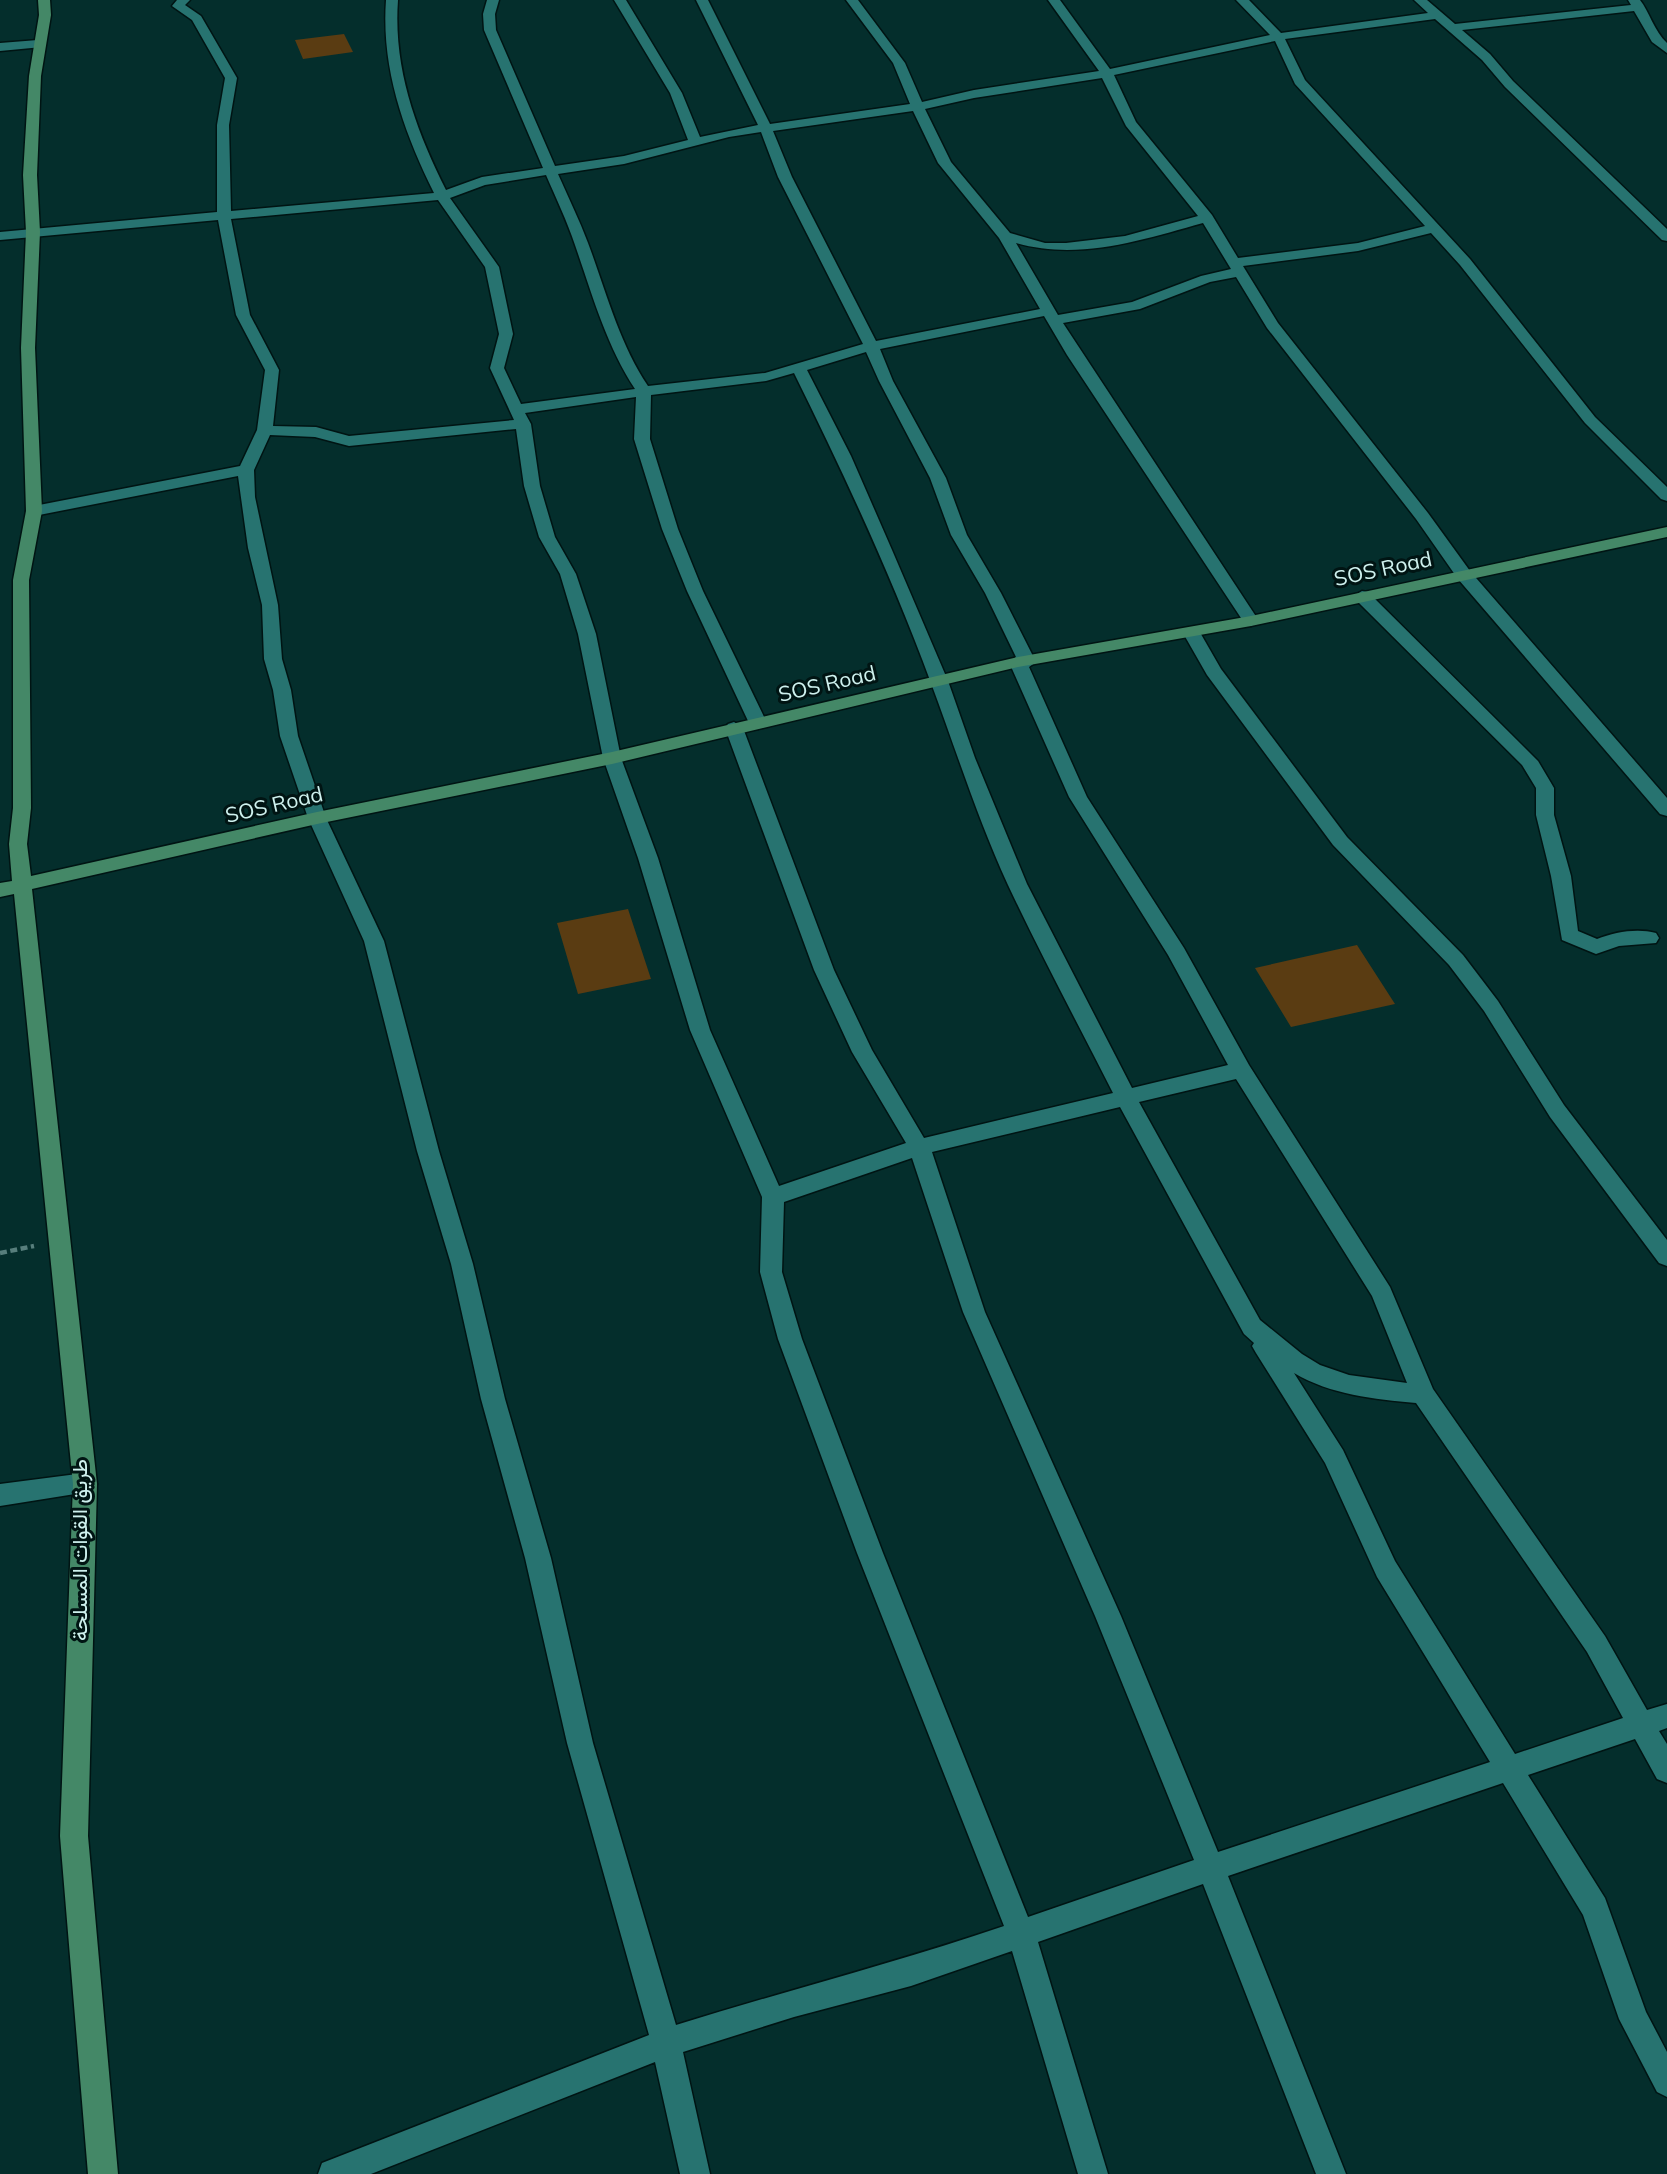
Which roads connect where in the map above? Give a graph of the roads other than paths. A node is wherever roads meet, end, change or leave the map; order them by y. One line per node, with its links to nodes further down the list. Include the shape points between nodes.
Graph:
1 (44, 0): 15 (street, طريق القوات المسلحة)
2 (184, 0): 24 (street, via 178,6 197,18 231,78 223,125)
3 (393, 0): 23 (street, via 390,27 395,71 417,145)
4 (493, 0): 22 (street, via 490,30)
5 (620, 0): 21 (street, via 676,93)
6 (702, 0): 20 (street)
7 (852, 0): 19 (street, via 900,63)
8 (1054, 0): 18 (street)
9 (1242, 0): 14 (street)
10 (1420, 0): 12 (street)
11 (1637, 4): 13 (street); 17 (street, via 1656,39)
12 (1435, 16): 13 (street); 14 (street)
13 (1450, 28): 30 (street, via 1486,57)
14 (1278, 36): 18 (street); 26 (street, via 1299,81)
15 (38, 44): 16 (street); 27 (street, طريق القوات المسلحة, via 30,175)
16 (0, 47)
17 (1667, 49)
18 (1106, 72): 19 (street); 25 (street, via 1130,124)
19 (918, 107): 20 (street); 29 (street, via 957,182)
20 (766, 128): 21 (street); 33 (street, via 785,177)
21 (696, 142): 22 (street, via 624,160)
22 (548, 169): 23 (street, via 482,181); 35 (street, via 629,369)
23 (442, 195): 24 (street); 36 (street, via 492,267 506,334 497,368)
24 (224, 218): 27 (street); 38 (street, via 243,315 272,370)
25 (1206, 218): 29 (street, via 1126,240 1066,247 1044,247); 31 (street)
26 (1432, 228): 31 (street); 40 (street, via 1465,262 1581,410)
27 (33, 232): 28 (street); 41 (street, طريق القوات المسلحة, via 28,348)
28 (0, 236)
29 (1005, 236): 32 (street)
30 (1667, 237)
31 (1236, 267): 32 (street, via 1135,306); 43 (street, via 1272,325)
32 (1052, 316): 33 (street); 45 (street)
33 (872, 346): 34 (street); 47 (street, via 939,478 959,535 993,593)
34 (799, 368): 35 (street, via 734,383); 48 (street, via 843,456)
35 (645, 391): 36 (street); 49 (street, via 642,439 670,529)
36 (515, 408): 37 (street)
37 (523, 424): 38 (street, via 349,441 316,432); 51 (street, via 532,486 547,537 568,574 587,634)
38 (265, 430): 39 (street)
39 (246, 470): 41 (street); 53 (street, via 249,510 270,605 273,659 289,736)
40 (1667, 496)
41 (34, 511): 54 (street, طريق القوات المسلحة, via 21,580)
42 (1667, 532): 43 (street, SOS Road)
43 (1464, 575): 44 (street, SOS Road); 52 (street)
44 (1362, 596): 45 (street, SOS Road); 56 (street, via 1529,761 1545,788 1545,815 1561,876 1569,935 1596,947 1617,939)
45 (1251, 621): 46 (street, SOS Road)
46 (1192, 633): 47 (street, SOS Road); 61 (street, via 1213,671 1340,841 1456,960 1491,1006 1557,1111)
47 (1023, 662): 48 (street, SOS Road); 57 (street, via 1078,797 1177,953)
48 (939, 681): 49 (street, SOS Road); 58 (street, via 1017,884)
49 (758, 723): 50 (street, SOS Road)
50 (734, 727): 51 (street, SOS Road); 59 (street, via 824,970 862,1052)
51 (612, 758): 53 (street, SOS Road); 60 (street, via 700,1030)
52 (1667, 810)
53 (317, 818): 54 (street, SOS Road); 71 (street, via 374,941 538,1558 580,1743)
54 (22, 885): 55 (street, SOS Road); 64 (street, طريق القوات المسلحة)
55 (0, 890)
56 (1649, 938)
57 (1241, 1070): 58 (street); 63 (street, via 1382,1293)
58 (1125, 1096): 59 (street); 62 (street)
59 (919, 1147): 60 (street); 69 (street, via 974,1312 1103,1604)
60 (773, 1197): 70 (street, via 771,1272 790,1339)
61 (1667, 1257)
62 (1252, 1327): 63 (street, via 1309,1373 1356,1388); 67 (street, via 1334,1457 1387,1569)
63 (1423, 1394): 66 (street)
64 (85, 1484): 65 (street); 73 (street, طريق القوات المسلحة, via 74,1836)
65 (0, 1495)
66 (1654, 1720): 67 (street); 68 (street)
67 (1507, 1768): 69 (street); 72 (street, via 1595,1908 1634,2019)
68 (1667, 1770)
69 (1211, 1868): 70 (street); 77 (street)
70 (1021, 1934): 71 (street, via 911,1972); 76 (street)
71 (666, 2043): 74 (street); 75 (street)
72 (1667, 2082)
73 (103, 2174)
74 (333, 2174)
75 (695, 2174)
76 (1093, 2174)
77 (1331, 2174)

